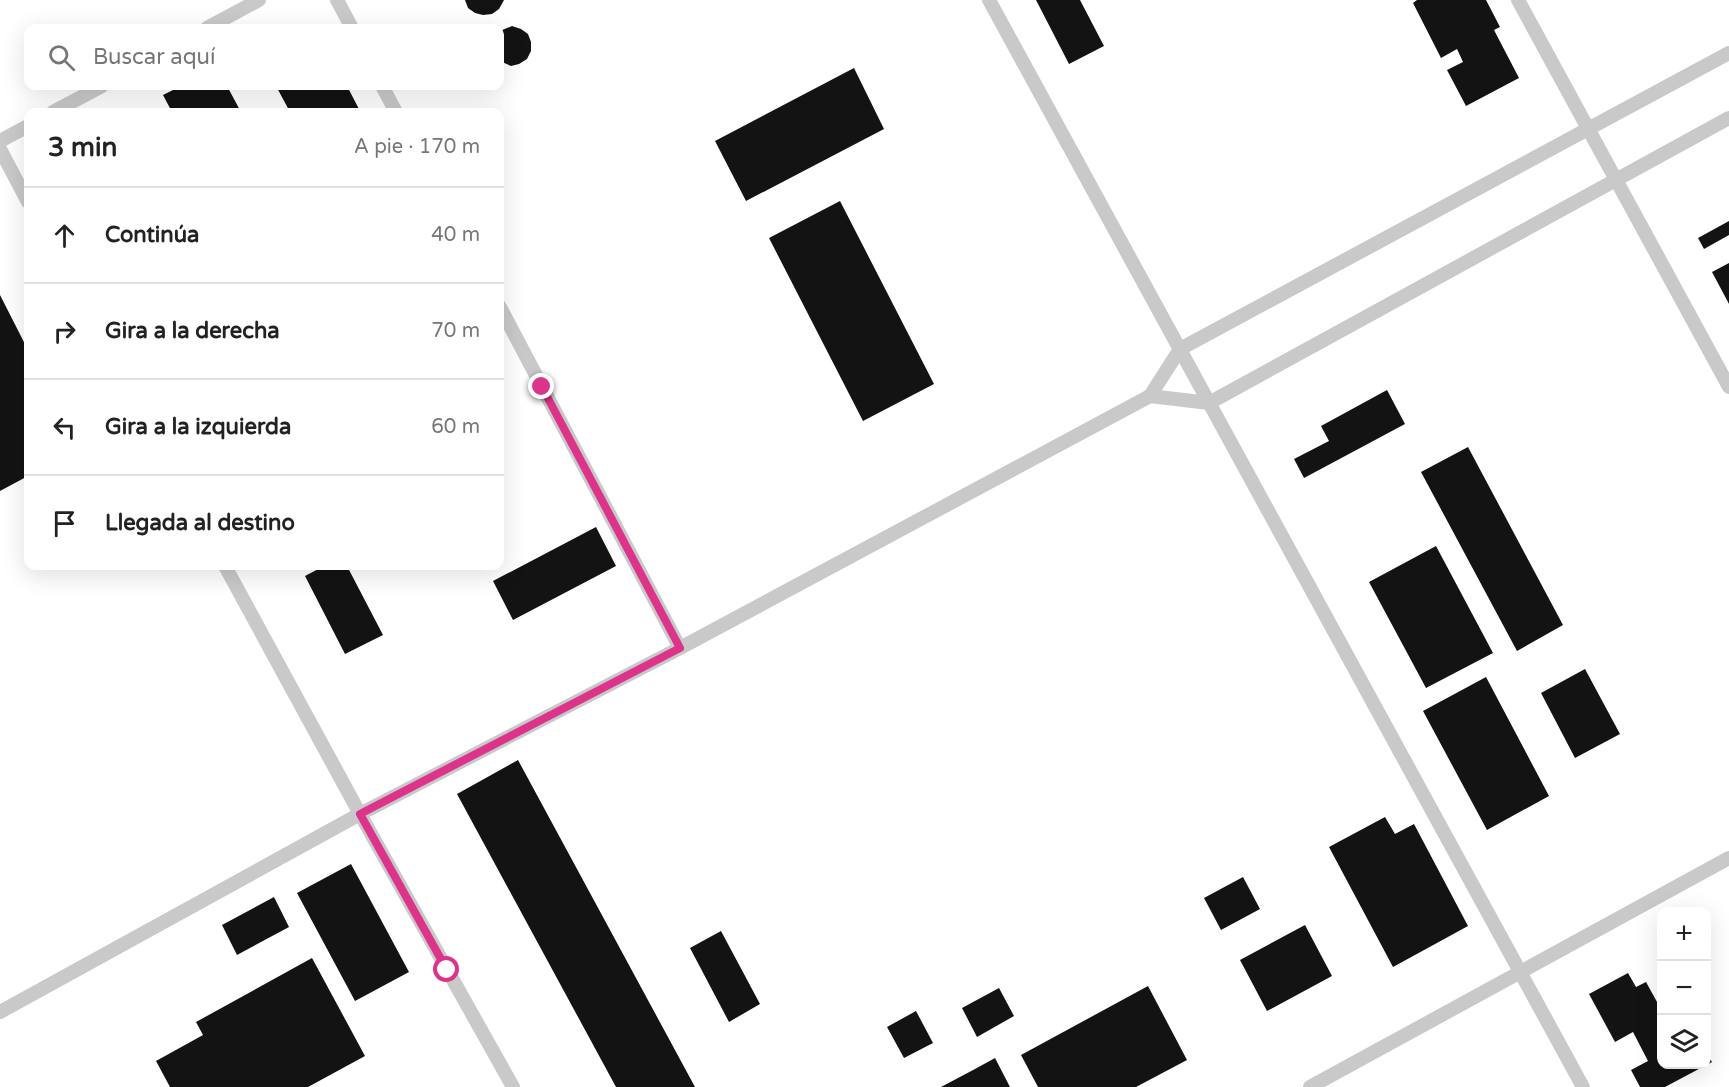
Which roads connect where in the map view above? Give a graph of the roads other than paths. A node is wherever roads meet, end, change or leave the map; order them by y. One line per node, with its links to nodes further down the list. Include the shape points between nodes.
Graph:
1 (259, 0): 5 (lane)
2 (337, 0): 6 (lane)
3 (988, 0): 20 (lane)
4 (1518, 0): 14 (lane)
5 (214, 24)
6 (350, 24)
7 (1729, 53): 14 (lane)
8 (94, 90): 10 (lane)
9 (384, 90): 11 (lane)
10 (61, 108)
11 (394, 108)
12 (1729, 118): 17 (lane)
13 (24, 128): 15 (lane)
14 (1588, 129): 17 (lane); 20 (lane)
15 (0, 141)
16 (0, 149): 18 (lane)
17 (1616, 180): 21 (lane); 23 (lane)
18 (24, 194)
19 (504, 316): 25 (lane)
20 (1180, 349): 22 (lane); 23 (lane)
21 (1729, 387)
22 (1150, 396): 23 (lane); 25 (lane)
23 (1209, 403): 28 (lane)
24 (227, 570): 26 (lane)
25 (680, 648): 26 (lane)
26 (360, 814): 29 (lane); 30 (lane)
27 (1729, 858): 28 (lane)
28 (1520, 972): 31 (lane); 32 (lane)
29 (0, 1012)
30 (513, 1087)
31 (1310, 1087)
32 (1583, 1087)

